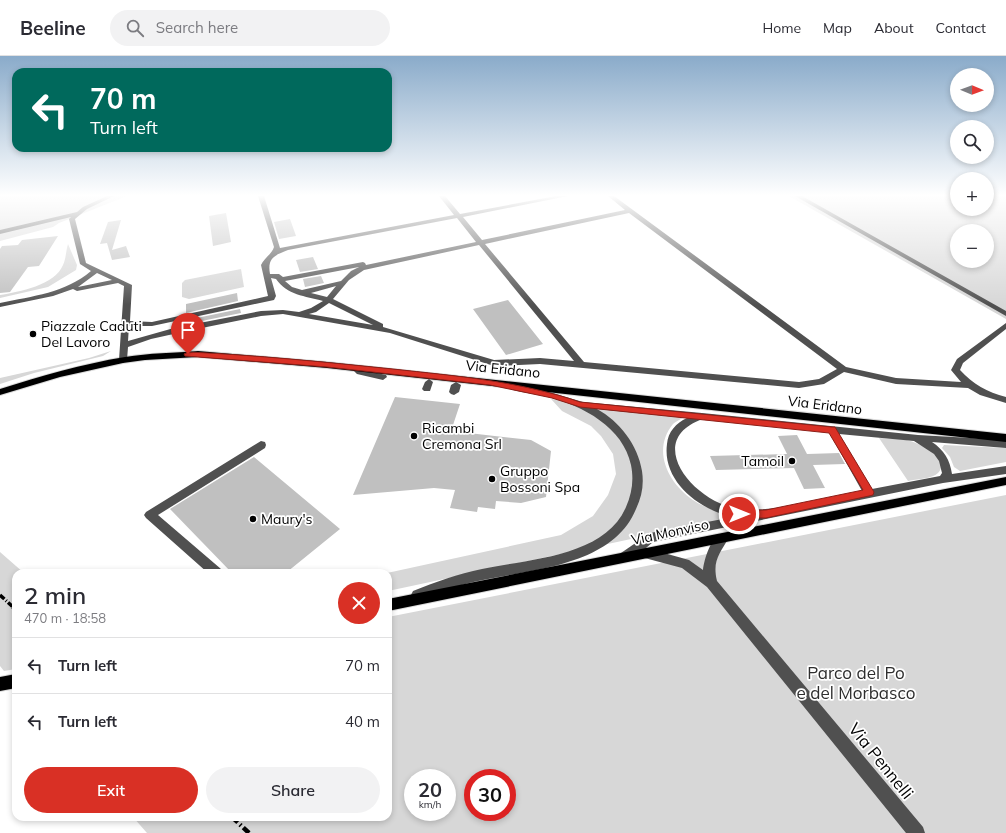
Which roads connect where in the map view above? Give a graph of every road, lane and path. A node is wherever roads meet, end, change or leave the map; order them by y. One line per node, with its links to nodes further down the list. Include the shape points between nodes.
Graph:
1 (75, 232): 11 (street, via 82,264)
2 (272, 232): 9 (street)
3 (371, 232): 9 (street)
4 (472, 232): 8 (street)
5 (531, 232): 8 (street)
6 (659, 232): 29 (street)
7 (862, 232): 21 (street)
8 (481, 243): 10 (street); 27 (street)
9 (276, 252): 12 (street, via 266,260)
10 (397, 262): 13 (street, via 362,264); 15 (street, via 362,268 351,274)
11 (95, 271): 14 (street); 16 (street, via 85,281)
12 (267, 276): 13 (street, via 278,275); 22 (street, via 272,296 267,299 152,324)
13 (281, 280): 17 (street, via 284,286)
14 (118, 281): 16 (street); 22 (street, via 128,286)
15 (345, 282): 17 (street); 18 (street)
16 (64, 292): 19 (street)
17 (301, 292): 18 (street)
18 (329, 300): 20 (street, via 311,312); 24 (street)
19 (0, 305)
20 (300, 314): 24 (street); 25 (street, via 267,312 156,335)
21 (1006, 314)
22 (126, 324): 25 (street)
23 (1006, 325): 32 (street, via 960,361 955,370)
24 (391, 331): 27 (street, via 494,363 540,361)
25 (124, 346): 26 (street)
26 (123, 360): 28 (main road, Via Eridano, via 198,354); 33 (main road, Via Eridano, via 58,374)
27 (582, 365): 29 (street, via 799,385 821,382)
28 (355, 368): 30 (street, via 360,372); 31 (main road, Via Eridano)
29 (843, 369): 32 (street, via 896,381)
30 (383, 377)
31 (490, 382): 35 (street); 39 (main road, Via Eridano)
32 (967, 385): 34 (street, via 986,395)
33 (0, 392)
34 (1006, 400)
35 (580, 404): 36 (street); 52 (street, via 610,422 634,455 638,472 637,491 633,509 621,525 606,540 571,556 462,579)
36 (702, 416): 37 (street); 46 (street, via 680,427 673,437 670,447 675,471 694,493 719,508 739,514)
37 (832, 430): 38 (street); 45 (street)
38 (916, 438): 40 (street); 43 (street, via 942,456 947,474)
39 (1006, 438)
40 (1006, 444)
41 (261, 445): 50 (street, via 150,515)
42 (1006, 470): 43 (street)
43 (943, 479): 45 (street)
44 (1006, 481): 47 (main road, Via Monviso)
45 (869, 492): 46 (street)
46 (766, 514): 49 (street, via 650,538)
47 (723, 537): 48 (main road, Via Monviso); 51 (street, via 713,549 709,562)
48 (645, 553): 49 (main road, Via Monviso); 51 (street, Via Pennelli, via 685,564)
49 (625, 557): 53 (main road, Via Monviso)
50 (212, 569)
51 (711, 583): 56 (street, Via Pennelli)
52 (392, 604)
53 (392, 604)
54 (12, 682): 55 (main road)
55 (0, 684)
56 (917, 833)

